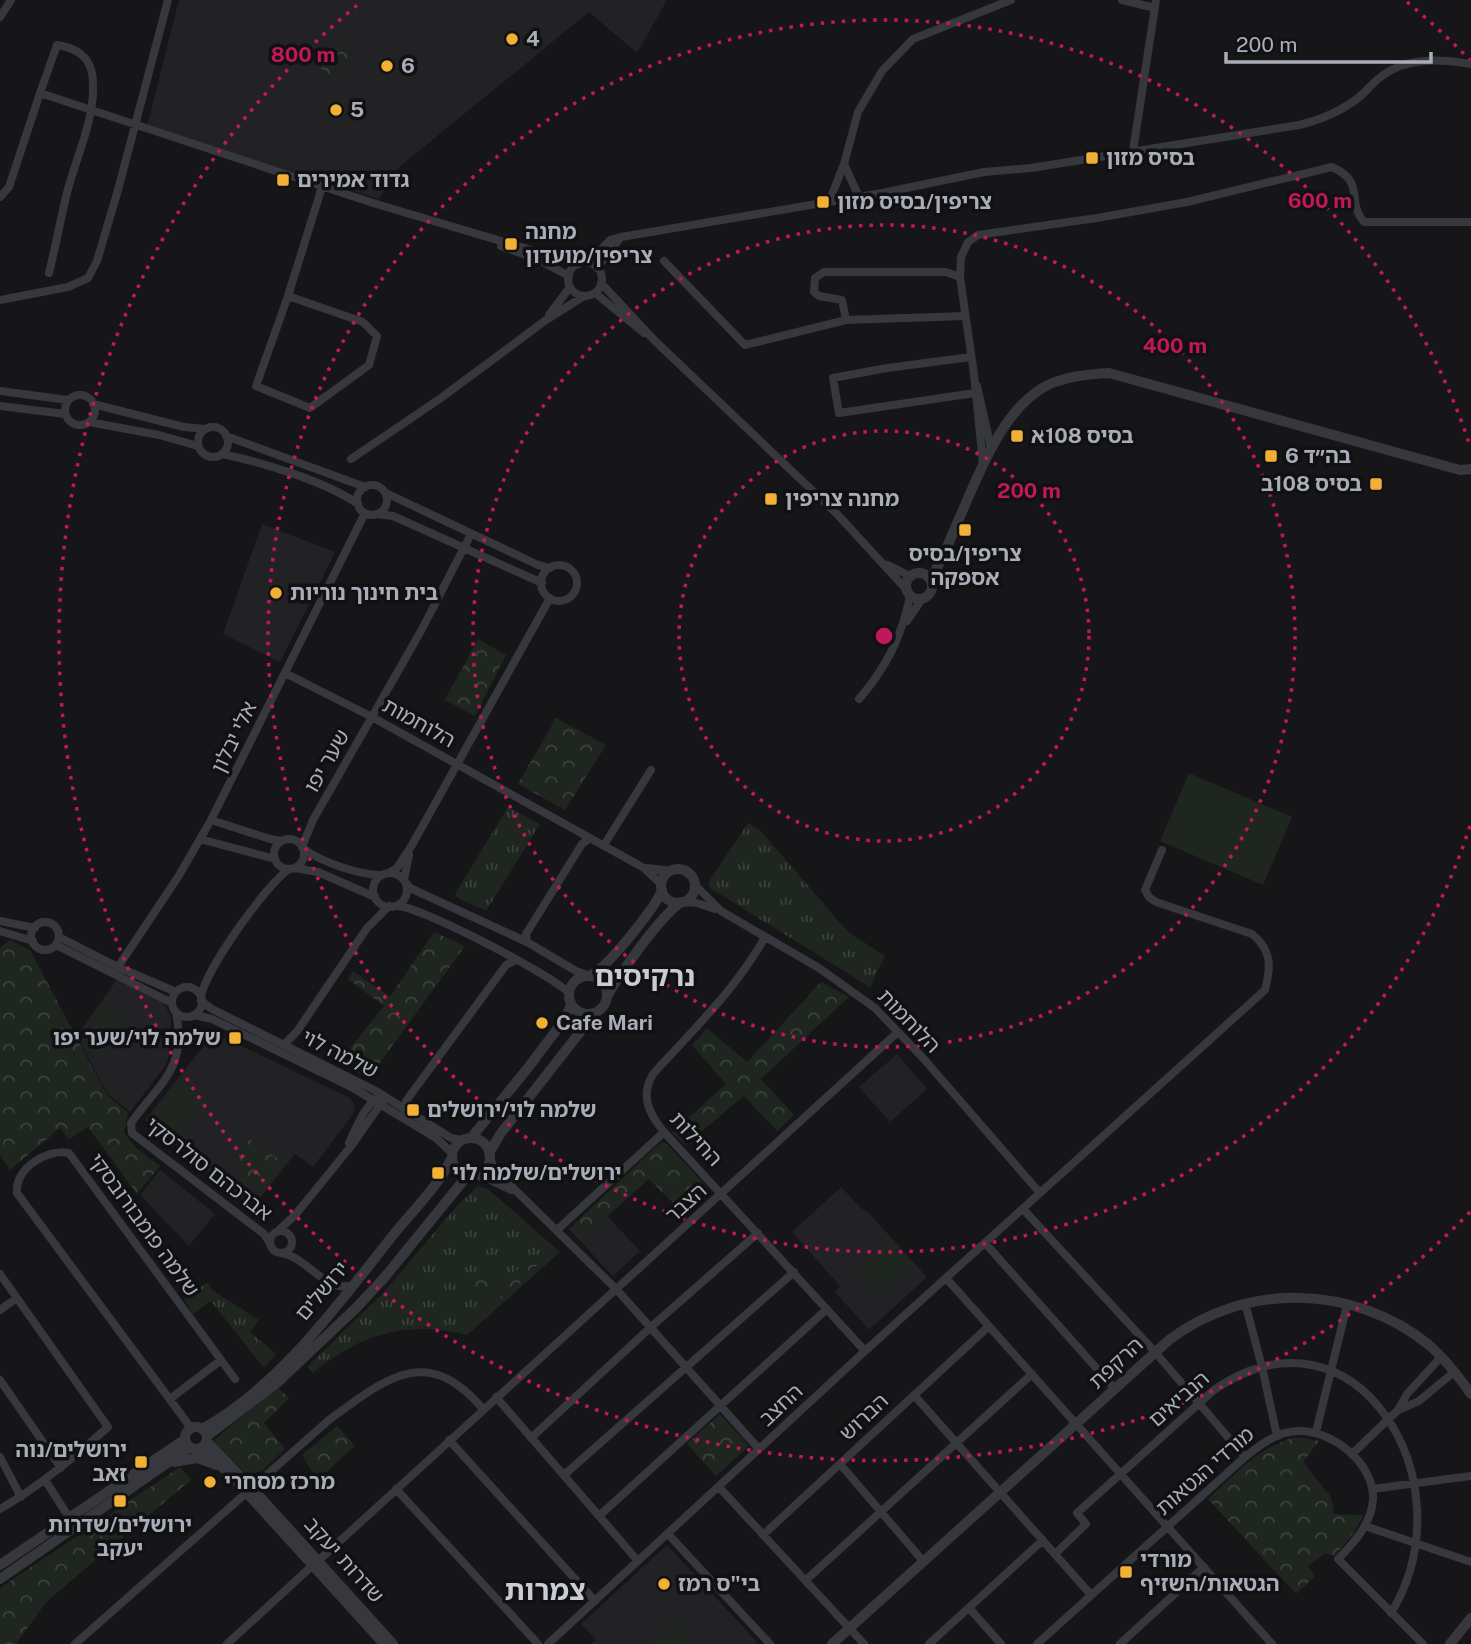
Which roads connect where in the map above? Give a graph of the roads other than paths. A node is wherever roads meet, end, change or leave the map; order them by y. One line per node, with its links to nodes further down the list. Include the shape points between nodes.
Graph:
1 (11, 0): 6 (street)
2 (168, 0): 10 (street)
3 (1011, 0): 12 (street, via 913,39 882,71 858,112)
4 (1122, 0): 5 (street)
5 (1156, 4): 11 (street)
6 (0, 17)
7 (1471, 64): 11 (street, via 1432,59 1415,62 1384,74 1357,99 1324,119)
8 (40, 93): 9 (street); 9 (street, via 57,45 75,48 92,72); 14 (street, via 9,187)
9 (92, 110): 10 (street); 24 (street)
10 (136, 123): 13 (street); 32 (street, via 97,261 88,278 68,287)
11 (1133, 151): 15 (street, via 984,172)
12 (844, 164): 15 (street); 16 (street)
13 (322, 187): 18 (street); 30 (street)
14 (0, 197)
15 (859, 197): 16 (street)
16 (829, 202): 19 (street)
17 (1471, 220): 26 (street, via 1364,222 1357,214 1354,186 1345,173 1332,167 1186,202 978,235 968,242 961,257)
18 (482, 237): 22 (street); 25 (street)
19 (621, 237): 21 (street, via 610,240); 23 (street)
20 (664, 261): 35 (street, via 745,345)
21 (588, 263): 22 (street); 23 (street)
22 (578, 264): 25 (street)
23 (597, 268): 27 (street)
24 (48, 273)
25 (569, 276): 28 (street)
26 (960, 277): 33 (street); 35 (street, via 946,272 824,272 815,278 814,292 842,300)
27 (601, 283): 29 (street); 36 (street)
28 (570, 287): 31 (street); 34 (street)
29 (595, 293): 31 (street); 36 (street)
30 (288, 296): 30 (street, via 256,386 310,408 369,365 377,336 363,322)
31 (584, 296): 34 (street)
32 (0, 300)
33 (965, 316): 35 (street); 37 (street)
34 (546, 320): 51 (street)
35 (846, 320)
36 (654, 340): 61 (street)
37 (971, 358): 38 (street); 40 (street, via 834,378 839,414)
38 (974, 374): 40 (street); 49 (street)
39 (0, 391): 41 (street)
40 (975, 393): 52 (street)
41 (68, 400): 42 (street, via 82,395); 44 (street)
42 (93, 404): 45 (street); 46 (street)
43 (0, 406): 44 (street)
44 (65, 414): 45 (street, via 75,424)
45 (89, 422): 48 (street)
46 (205, 429): 47 (street, via 215,427); 48 (street)
47 (226, 436): 50 (street); 54 (street)
48 (198, 446): 50 (street, via 208,457)
49 (991, 448): 52 (street); 53 (street, via 1018,407 1049,384 1109,373 1460,470)
50 (222, 454): 56 (street, via 278,469)
51 (351, 459)
52 (983, 467): 64 (street, via 952,534)
53 (1471, 469)
54 (365, 487): 55 (street, via 374,485); 56 (street, via 358,494)
55 (386, 493): 58 (street, via 385,508); 59 (street)
56 (358, 504): 57 (street)
57 (365, 513): 58 (street); 70 (street, אלי יבלון)
58 (377, 514): 60 (street, via 393,516)
59 (471, 534): 60 (street, שער יפו); 62 (street)
60 (465, 548): 65 (street); 72 (street, שער יפו)
61 (885, 564): 63 (street); 66 (street)
62 (550, 568): 65 (street); 67 (street, via 570,569 577,583 569,598)
63 (910, 576): 64 (street); 66 (street)
64 (926, 576): 68 (street, via 931,591)
65 (542, 583): 67 (street)
66 (908, 592): 68 (street); 69 (street)
67 (550, 598): 73 (street)
68 (922, 599): 69 (street)
69 (905, 623): 71 (street, via 895,648)
70 (285, 673): 72 (street, הלוחמות); 75 (street, אלי יבלון)
71 (859, 699)
72 (372, 717): 73 (street, הלוחמות); 76 (street, שער יפו)
73 (457, 765): 77 (street, הלוחמות); 81 (street)
74 (651, 770): 82 (street)
75 (211, 820): 78 (street, אלי יבלון); 80 (street)
76 (313, 820): 79 (street, שער יפו); 83 (street, שער יפו)
77 (590, 838): 82 (street, הלוחמות); 105 (street, via 526,934)
78 (200, 839): 85 (street); 108 (street, אלי יבלון)
79 (291, 839): 80 (street); 83 (street)
80 (281, 841): 85 (street)
81 (412, 845): 89 (street, via 397,868); 90 (street)
82 (604, 845): 86 (street, הלוחמות)
83 (303, 847): 87 (street, via 303,859); 89 (street, via 362,873)
84 (1162, 850): 129 (street, החצב, via 1145,890 1149,897 1251,934 1261,942 1269,956 1265,990)
85 (275, 860): 87 (street); 93 (street, via 274,873)
86 (644, 868): 88 (street, הלוחמות); 92 (street, הלוחמות)
87 (292, 869): 93 (street); 94 (street, via 318,872)
88 (670, 871): 91 (street, via 687,871); 92 (street)
89 (385, 874): 90 (street, via 396,874); 94 (street, via 374,884)
90 (405, 882): 96 (street, via 406,896); 105 (street)
91 (695, 886): 95 (street, via 692,896); 97 (street, הלוחמות)
92 (662, 887): 95 (street, via 667,899); 109 (street, via 606,965)
93 (261, 897): 107 (street)
94 (376, 899): 96 (street); 100 (street)
95 (682, 902): 97 (street, הלוחמות); 113 (street, via 653,933)
96 (393, 906): 100 (street); 106 (street, via 425,914)
97 (721, 911): 102 (street, הלוחמות)
98 (0, 921): 99 (street)
99 (35, 928): 103 (street); 104 (street, via 50,923 57,929)
100 (367, 928): 120 (street)
101 (0, 931): 103 (street)
102 (765, 937): 119 (street, הלוחמות, via 854,990); 123 (street, החילות, via 746,968 649,1081 648,1108)
103 (33, 941): 104 (street, via 43,950)
104 (57, 941): 108 (street); 116 (street)
105 (527, 942): 109 (street)
106 (516, 960): 112 (street, via 558,982); 122 (street, via 506,965 406,1101)
107 (214, 966): 110 (street); 114 (street)
108 (118, 967): 111 (street)
109 (589, 975): 112 (street, via 574,981); 113 (street, via 603,982)
110 (187, 987): 111 (street); 114 (street, via 196,990)
111 (176, 992): 116 (street)
112 (569, 993): 115 (street)
113 (607, 997): 117 (street)
114 (201, 999): 118 (street); 120 (street, שלמה לוי)
115 (571, 1005): 117 (street, via 581,1013); 124 (street, via 527,1069)
116 (174, 1007): 118 (street, via 186,1017); 137 (street, אברכהם סולרסקי, via 176,1063 131,1123 132,1133)
117 (595, 1013): 126 (street, via 501,1133)
118 (194, 1015): 121 (street, שלמה לוי, via 208,1017)
119 (898, 1032): 129 (street, הלוחמות); 130 (street, הצבר)
120 (288, 1047): 121 (street, שלמה לוי)
121 (379, 1100): 122 (street, שלמה לוי); 125 (street, שלמה לוי); 132 (street, via 342,1158)
122 (405, 1110): 124 (street, שלמה לוי, via 451,1138)
123 (664, 1132): 130 (street, החילות); 133 (street)
124 (466, 1139): 125 (street, via 456,1145); 126 (street, via 485,1144)
125 (452, 1155): 127 (street, via 456,1169); 145 (street, ירושלים, via 439,1179)
126 (490, 1156): 127 (street, via 485,1170); 128 (street, via 495,1170)
127 (471, 1175): 128 (street); 180 (street, ירושלים, via 356,1308 264,1394)
128 (517, 1193): 133 (street)
129 (1040, 1193): 131 (street, החצב)
130 (723, 1194): 135 (street, החילות); 146 (street, הצבר)
131 (1023, 1209): 138 (street, החצב); 156 (street)
132 (296, 1214): 134 (street); 136 (street)
133 (557, 1230): 146 (street)
134 (278, 1231): 136 (street); 137 (street)
135 (758, 1233): 141 (street, החילות); 154 (street)
136 (291, 1239): 139 (street, via 288,1251); 140 (street)
137 (270, 1242): 139 (street, via 272,1249)
138 (985, 1243): 143 (street, החצב); 167 (street)
139 (281, 1253): 140 (street)
140 (311, 1268): 144 (street)
141 (794, 1272): 151 (street, החילות); 159 (street)
142 (0, 1274): 147 (street)
143 (946, 1278): 153 (street); 155 (street, החצב)
144 (330, 1284): 145 (street); 150 (street, via 336,1298)
145 (353, 1285): 150 (street, ירושלים)
146 (617, 1290): 154 (street); 170 (street, הצבר)
147 (17, 1298): 152 (street); 191 (street, via 108,1427)
148 (1245, 1303): 149 (street, הרקפת, via 1306,1298); 156 (street, הרקפת, via 1193,1323); 160 (street)
149 (1347, 1305): 157 (street, הרקפת, via 1389,1320); 161 (street)
150 (334, 1308): 180 (street, ירושלים, via 272,1375)
151 (827, 1309): 155 (street, החילות); 173 (street)
152 (0, 1310)
153 (989, 1326): 163 (street); 169 (street, הברוש)
154 (651, 1327): 159 (street); 181 (street)
155 (865, 1350): 185 (street, החצב)
156 (1155, 1352): 167 (street, הרקפת); 172 (street)
157 (1441, 1357): 162 (street, הרקפת); 174 (street)
158 (221, 1360): 164 (street, שלמה פומבורובסקי); 171 (street); 171 (street, שלמה פומבורובסקי, via 69,1153 46,1155 24,1170 16,1185 18,1193)
159 (685, 1366): 173 (street); 194 (street)
160 (1262, 1367): 161 (street, הנביאים, via 1303,1364); 172 (street, הנביאים, via 1229,1379); 179 (street)
161 (1333, 1370): 166 (street, הנביאים); 178 (street)
162 (1454, 1373): 168 (street, הרקפת); 174 (street, via 1419,1401)
163 (1032, 1374): 177 (street); 183 (street)
164 (235, 1379)
165 (0, 1380): 191 (street)
166 (1364, 1381)
167 (1115, 1389): 177 (street, הרקפת)
168 (1471, 1394)
169 (914, 1395): 183 (street); 189 (street, הברוש)
170 (496, 1397): 175 (street, הצבר); 181 (street)
171 (170, 1399): 180 (street)
172 (1198, 1404): 188 (street); 193 (street, הנביאים)
173 (720, 1406): 185 (street); 205 (street)
174 (1395, 1407): 176 (street); 186 (street)
175 (483, 1409): 182 (street, הצבר); 200 (street, via 455,1381 432,1373 387,1380 329,1420)
176 (1405, 1418)
177 (1078, 1424): 193 (street); 201 (street, הרקפת)
178 (1316, 1432): 179 (street, מורדי הגטאות); 186 (street)
179 (1277, 1436): 188 (street, מורדי הגטאות)
180 (202, 1437): 184 (street); 184 (street, via 187,1431); 190 (street, שדרות יעקב); 200 (street, שדרות יעקב)
181 (531, 1438): 194 (street)
182 (449, 1440): 198 (street, הצבר); 226 (street)
183 (956, 1443): 201 (street); 204 (street)
184 (187, 1444): 192 (street); 206 (street)
185 (759, 1449): 197 (street, החצב)
186 (1352, 1454): 199 (street)
187 (0, 1457): 202 (street)
188 (1245, 1457): 207 (street, מורדי הגטאות)
189 (840, 1464): 204 (street); 211 (street, הברוש)
190 (222, 1467): 192 (street, via 197,1458); 200 (street, שדרות יעקב)
191 (61, 1468): 196 (street)
192 (160, 1468): 209 (street)
193 (1122, 1474): 207 (street); 215 (street, הנביאים, via 1077,1513 1086,1524)
194 (564, 1475): 205 (street)
195 (1471, 1476): 199 (street)
196 (45, 1480): 202 (street); 206 (street)
197 (719, 1486): 210 (street, החצב); 211 (street)
198 (396, 1489): 219 (street, הצבר); 236 (street)
199 (1372, 1489): 208 (street)
200 (250, 1491): 219 (street, שדרות יעקב); 232 (street)
201 (1001, 1493): 213 (street); 217 (street, הרקפת)
202 (21, 1497): 203 (street)
203 (0, 1509)
204 (881, 1512): 217 (street); 223 (street)
205 (599, 1516): 216 (street)
206 (69, 1518): 209 (street); 220 (street)
207 (1168, 1526): 221 (street); 225 (street, מורדי הגטאות)
208 (1365, 1526): 214 (street); 228 (street, via 1338,1559)
209 (75, 1527): 222 (street)
210 (668, 1534): 216 (street, החצב); 238 (street)
211 (763, 1535): 223 (street)
212 (1434, 1537): 214 (street)
213 (1043, 1540): 215 (street); 227 (street)
214 (1431, 1552): 218 (street)
215 (1055, 1554): 225 (street)
216 (638, 1561): 226 (street, החצב)
217 (923, 1561): 230 (street, הרקפת)
218 (1471, 1562)
219 (316, 1563): 233 (street, הצבר); 234 (street, שדרות יעקב); 235 (street, שדרות יעקב)
220 (0, 1565)
221 (1204, 1567): 231 (street); 244 (street)
222 (0, 1579)
223 (806, 1580): 230 (street)
224 (1412, 1587): 228 (street)
225 (1091, 1595): 243 (street, מורדי הגטאות)
226 (595, 1601): 237 (street, החצב)
227 (969, 1608): 241 (street); 242 (street)
228 (1391, 1613): 245 (street)
229 (1471, 1618): 246 (street)
230 (849, 1628): 239 (street, הרקפת); 240 (street)
231 (1125, 1642)
232 (77, 1643)
233 (228, 1644)
234 (383, 1644)
235 (393, 1644)
236 (538, 1644)
237 (548, 1644)
238 (769, 1644)
239 (832, 1644)
240 (864, 1644)
241 (929, 1644)
242 (1001, 1644)
243 (1037, 1644)
244 (1272, 1644)
245 (1423, 1644)
246 (1450, 1644)

